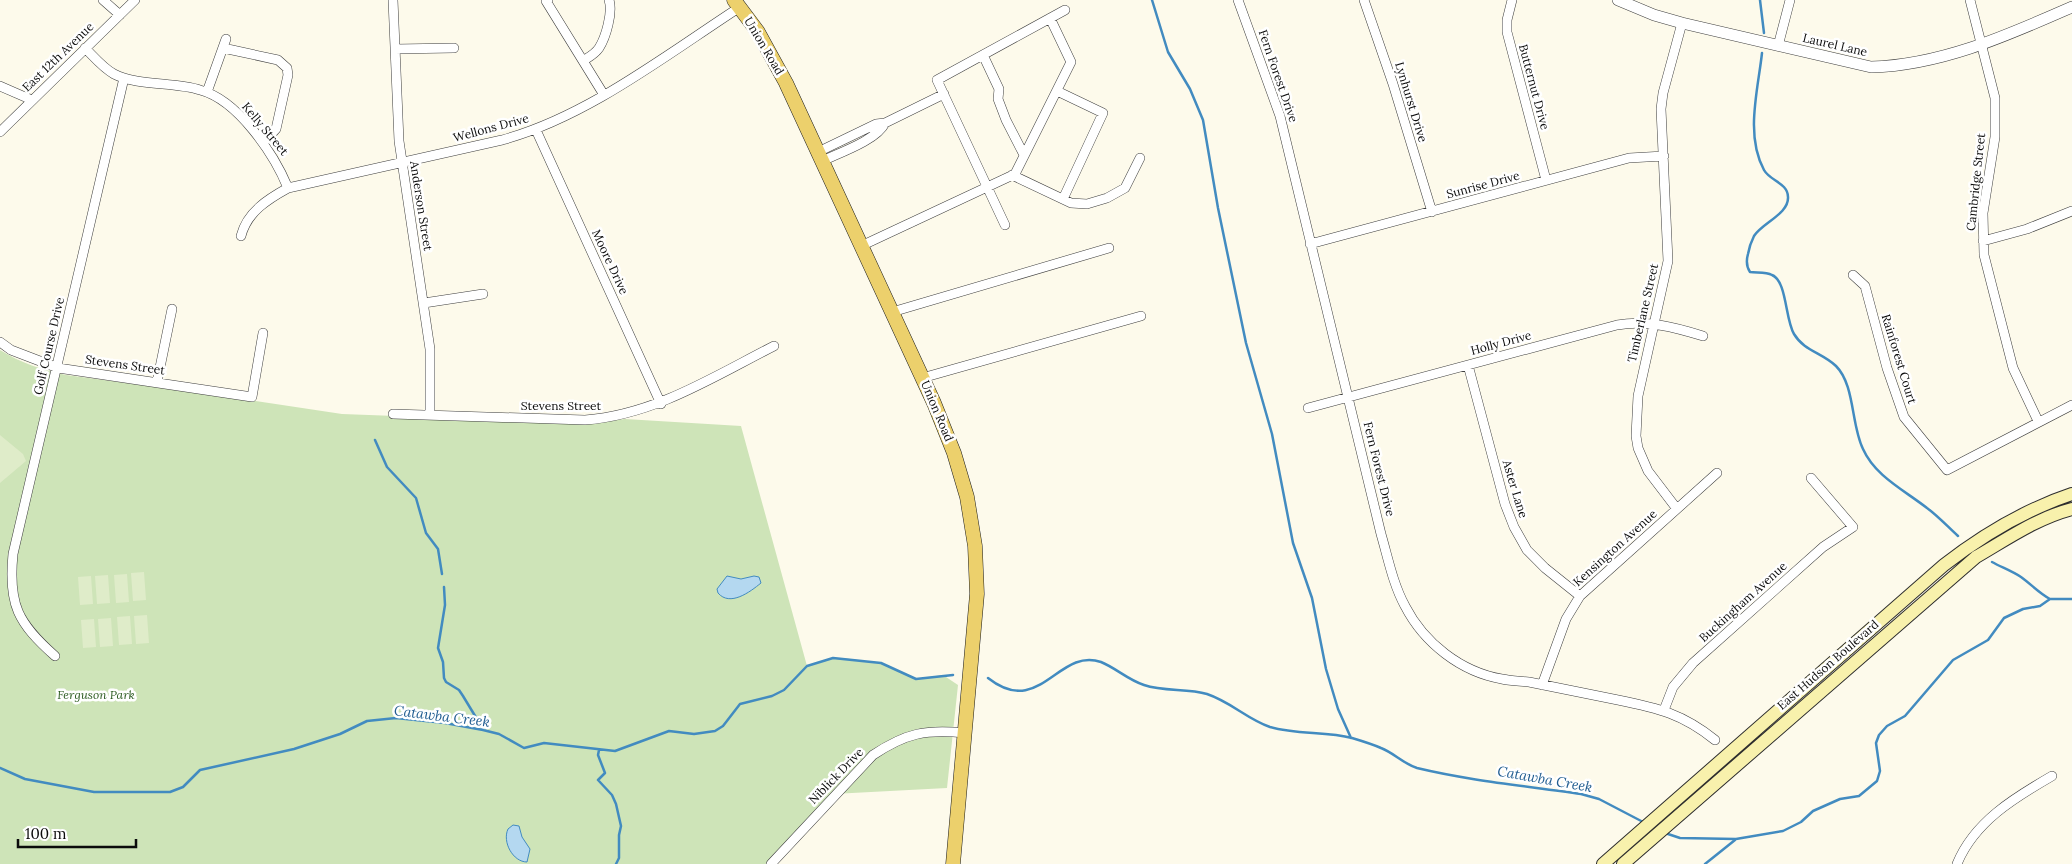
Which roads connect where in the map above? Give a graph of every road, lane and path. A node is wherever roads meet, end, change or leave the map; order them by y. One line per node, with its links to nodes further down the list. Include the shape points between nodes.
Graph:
1 (104, 0): 15 (street)
2 (135, 0): 15 (street, East 12th Avenue)
3 (393, 0): 24 (street, Anderson Street)
4 (548, 0): 26 (street)
5 (609, 0): 26 (street, via 611,7 600,47)
6 (1238, 0): 52 (street, Fern Forest Drive, via 1273,93)
7 (1364, 0): 48 (street, Lynhurst Drive)
8 (1512, 0): 43 (street, Butternut Drive, via 1507,32)
9 (1618, 0): 17 (street, Laurel Lane, via 1646,13)
10 (1790, 0): 20 (street)
11 (1970, 0): 19 (street, Cambridge Street)
12 (737, 4): 32 (street, Wellons Drive); 37 (main road, Union Road, via 773,58)
13 (2072, 7): 19 (street, Laurel Lane)
14 (1065, 10): 16 (street)
15 (120, 15): 21 (street, East 12th Avenue)
16 (1050, 18): 25 (street); 29 (street, via 1071,62)
17 (1682, 23): 20 (street, Laurel Lane); 39 (street, Timberlane Street, via 1662,101)
18 (226, 39): 22 (street)
19 (1982, 45): 20 (street, Laurel Lane, via 1914,62 1871,67); 51 (street, Cambridge Street, via 1995,98 1995,137 1983,213)
20 (1778, 46)
21 (85, 48): 27 (street, via 109,71); 33 (street, East 12th Avenue)
22 (223, 48): 30 (street); 36 (street, via 278,60 287,68 276,129)
23 (454, 48): 24 (street)
24 (395, 49): 41 (street, Anderson Street)
25 (983, 55): 31 (street, via 937,80); 38 (street, via 999,89 998,99 1006,120)
26 (583, 61): 32 (street)
27 (124, 78): 30 (street, Kelly Street); 67 (street, Golf Course Drive)
28 (0, 86): 33 (street)
29 (1057, 91): 38 (street); 46 (street, via 1103,114)
30 (207, 92): 36 (street, Kelly Street, via 226,104)
31 (944, 94): 37 (street, via 885,123 882,130 872,136); 44 (street)
32 (604, 95): 34 (street, Wellons Drive)
33 (32, 100): 35 (street, East 12th Avenue)
34 (536, 130): 41 (street, Wellons Drive); 71 (street, Moore Drive)
35 (0, 132)
36 (263, 143): 45 (street, Kelly Street, via 279,166)
37 (820, 156): 53 (main road, Union Road)
38 (1024, 156): 42 (street)
39 (1664, 156): 43 (street, Sunrise Drive, via 1636,156); 61 (street, Timberlane Street, via 1668,261)
40 (1140, 158): 46 (street, via 1125,188 1107,198 1087,204)
41 (402, 163): 45 (street, Wellons Drive); 57 (street, Anderson Street)
42 (1012, 175): 44 (street); 46 (street)
43 (1546, 180): 48 (street, Sunrise Drive)
44 (988, 187): 49 (street); 53 (street)
45 (288, 188): 50 (street, Wellons Drive, via 257,209 244,226)
46 (1062, 199)
47 (2072, 211): 51 (street, via 2027,229)
48 (1432, 212): 52 (street, Sunrise Drive)
49 (1005, 225)
50 (241, 236)
51 (1983, 241): 76 (street, Cambridge Street, via 1986,268 2013,368)
52 (1310, 244): 70 (street, Fern Forest Drive)
53 (861, 246): 59 (main road, Union Road)
54 (1109, 248): 59 (street)
55 (1853, 275): 76 (street, Rainforest Court, via 1865,286 1886,368 1904,417 1947,470)
56 (483, 294): 57 (street)
57 (424, 303): 75 (street, Anderson Street, via 430,349)
58 (172, 309): 69 (street)
59 (892, 312): 68 (main road, Union Road)
60 (1141, 316): 68 (street)
61 (1653, 324): 63 (street, Holly Drive); 66 (street, Holly Drive, via 1630,322 1616,325); 81 (street, Timberlane Street, via 1636,411 1636,436 1648,471)
62 (263, 333): 69 (street, Stevens Street, via 252,397)
63 (1703, 336)
64 (0, 342): 67 (street, Stevens Street)
65 (774, 346): 71 (street, Stevens Street)
66 (1468, 365): 70 (street, Holly Drive); 82 (street, Aster Lane, via 1514,527 1527,550)
67 (58, 368): 69 (street, Stevens Street); 83 (street, Golf Course Drive, via 18,530 10,583 28,630)
68 (922, 378): 86 (main road, Union Road, via 962,475 974,538 977,594)
69 (157, 382)
70 (1348, 397): 73 (street, Holly Drive); 84 (street, Fern Forest Drive, via 1395,582 1411,616 1435,646 1466,666 1501,679)
71 (661, 404): 75 (street, Stevens Street, via 620,416 585,420)
72 (2072, 405): 76 (street)
73 (1308, 408)
74 (393, 414): 75 (street, Stevens Street)
75 (430, 415)
76 (2038, 421)
77 (1717, 473): 81 (street, Kensington Avenue)
78 (1811, 478): 85 (street, Buckingham Avenue, via 1853,527 1824,547 1693,663 1673,687)
79 (2072, 494): 91 (main road, East Hudson Boulevard, via 2028,510 1974,542 1906,597)
80 (2072, 509): 92 (main road, East Hudson Boulevard, via 2021,530 1976,557)
81 (1677, 510): 82 (street, Kensington Avenue)
82 (1580, 596): 84 (street, Kensington Avenue, via 1566,619)
83 (56, 656)
84 (1542, 685): 85 (street, Fern Forest Drive)
85 (1664, 710): 87 (street, Fern Forest Drive, via 1694,724)
86 (965, 733): 89 (street, Niblick Drive, via 926,732 893,742 873,756); 90 (main road, Union Road)
87 (1715, 740)
88 (2052, 776): 93 (street, via 1996,813 1975,834)
89 (771, 864)
90 (953, 864)
91 (1602, 864)
92 (1623, 864)
93 (1956, 864)

